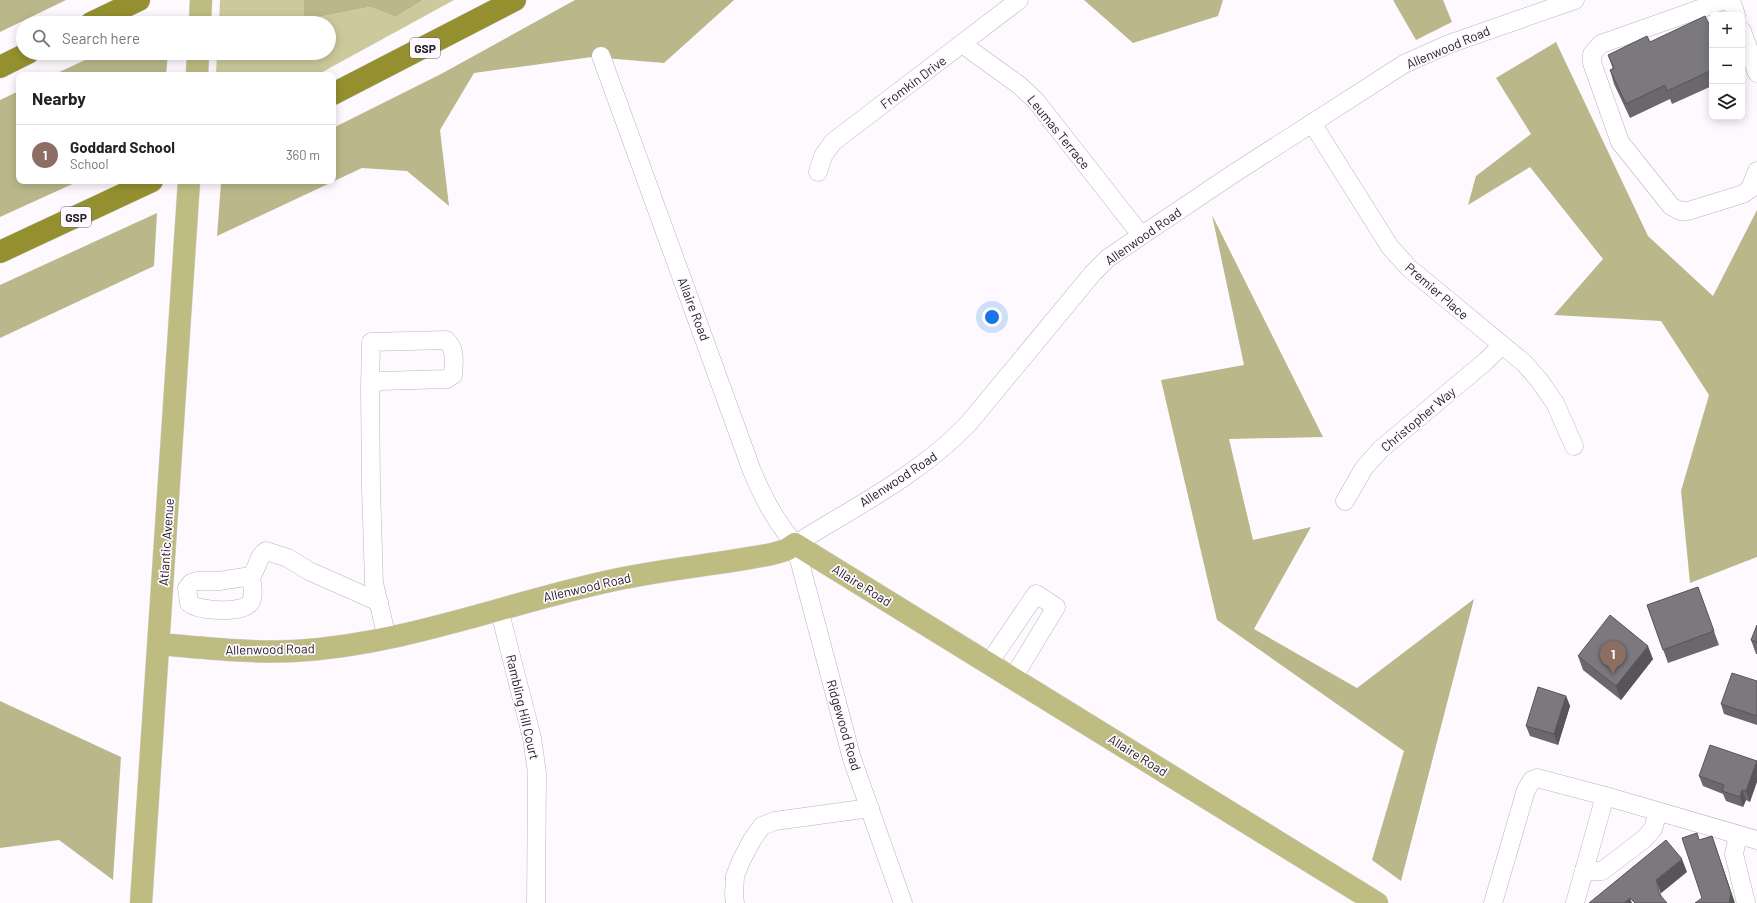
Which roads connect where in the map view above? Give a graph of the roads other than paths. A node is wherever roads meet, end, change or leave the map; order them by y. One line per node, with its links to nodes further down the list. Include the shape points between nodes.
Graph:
1 (139, 0): 8 (highway)
2 (515, 0): 17 (highway, GSP)
3 (1019, 0): 10 (street, Fromkin Drive)
4 (1575, 0): 18 (street, Allenwood Road, via 1419,57)
5 (1725, 0): 19 (street, via 1601,44 1592,54 1592,63 1620,142 1671,206 1680,211 1688,211 1743,194 1750,189)
6 (1731, 0): 7 (street)
7 (1735, 12)
8 (106, 16)
9 (1745, 39): 16 (street)
10 (962, 44): 20 (street, Fromkin Drive, via 833,142 823,156); 23 (street, Leumas Terrace, via 1019,85 1036,101)
11 (601, 56): 29 (street, Allaire Road, via 752,471 770,510)
12 (16, 59): 14 (highway)
13 (198, 60): 15 (main road)
14 (0, 67)
15 (197, 72)
16 (1757, 73)
17 (336, 92)
18 (1312, 123): 23 (street, Allenwood Road); 25 (street, Premier Place, via 1390,247 1409,268)
19 (1757, 171)
20 (818, 172)
21 (146, 184): 24 (highway, GSP)
22 (189, 184): 34 (main road, Atlantic Avenue)
23 (1141, 235): 29 (street, Allenwood Road, via 1108,258 1093,273 949,444 913,472)
24 (0, 252)
25 (1502, 345): 27 (street, Premier Place, via 1524,363 1555,403); 28 (street, Christopher Way, via 1381,449 1364,468)
26 (370, 388): 26 (street, via 374,383 381,381 447,379 453,375 452,345 446,340 371,342); 31 (street, via 372,548)
27 (1574, 446)
28 (1345, 501)
29 (795, 544): 32 (main road, Allenwood Road, via 772,554 608,581); 35 (main road, Allaire Road); 38 (street, Ridgewood Road, via 852,759)
30 (252, 576): 31 (street, via 261,554 266,551 273,552)
31 (378, 602): 33 (street)
32 (499, 609): 33 (main road, Allenwood Road); 43 (street, Rambling Hill Court, via 532,738 537,773)
33 (387, 638): 34 (main road, Allenwood Road, via 332,647 256,652)
34 (159, 644): 42 (main road, Atlantic Avenue)
35 (989, 663): 36 (main road, Allaire Road); 36 (street, via 1036,594 1056,607)
36 (1013, 678): 46 (main road, Allaire Road)
37 (1605, 796): 39 (street); 41 (street); 47 (street, via 1545,779 1532,780 1526,790)
38 (870, 808): 44 (street, via 775,821 762,826 752,840 735,876); 45 (street, Ridgewood Road)
39 (1658, 812): 40 (street); 41 (street, via 1653,829 1644,839 1602,871)
40 (1749, 838): 49 (street, via 1734,854)
41 (1584, 871): 48 (street)
42 (141, 903)
43 (536, 903)
44 (735, 903)
45 (903, 903)
46 (1378, 903)
47 (1493, 903)
48 (1575, 903)
49 (1746, 903)

